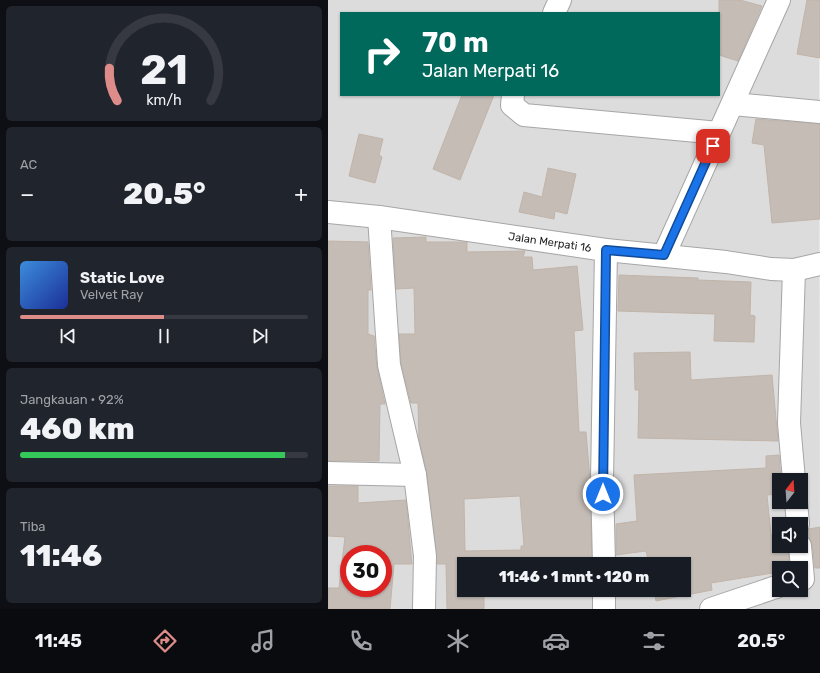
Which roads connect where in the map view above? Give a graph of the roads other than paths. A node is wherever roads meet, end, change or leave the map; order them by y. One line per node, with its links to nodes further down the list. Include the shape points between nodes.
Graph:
1 (560, 0): 3 (street)
2 (779, 0): 5 (street)
3 (554, 12)
4 (513, 96): 7 (street, via 512,105 524,114)
5 (733, 104): 6 (street); 7 (street)
6 (820, 112)
7 (719, 133): 11 (street)
8 (328, 212): 9 (street, Jalan Merpati 16)
9 (379, 217): 10 (street, Jalan Merpati 16); 16 (street, via 389,365)
10 (606, 250): 11 (street, Jalan Merpati 16); 17 (street, via 602,480)
11 (664, 255): 13 (street, Jalan Merpati 16)
12 (820, 264): 13 (street, Jalan Merpati 16)
13 (794, 270): 15 (street, via 789,423)
14 (328, 473): 16 (street)
15 (793, 473)
16 (415, 475): 20 (street, via 425,556)
17 (604, 557)
18 (772, 588): 22 (street)
19 (604, 597): 21 (street)
20 (424, 609)
21 (604, 609)
22 (710, 609)

